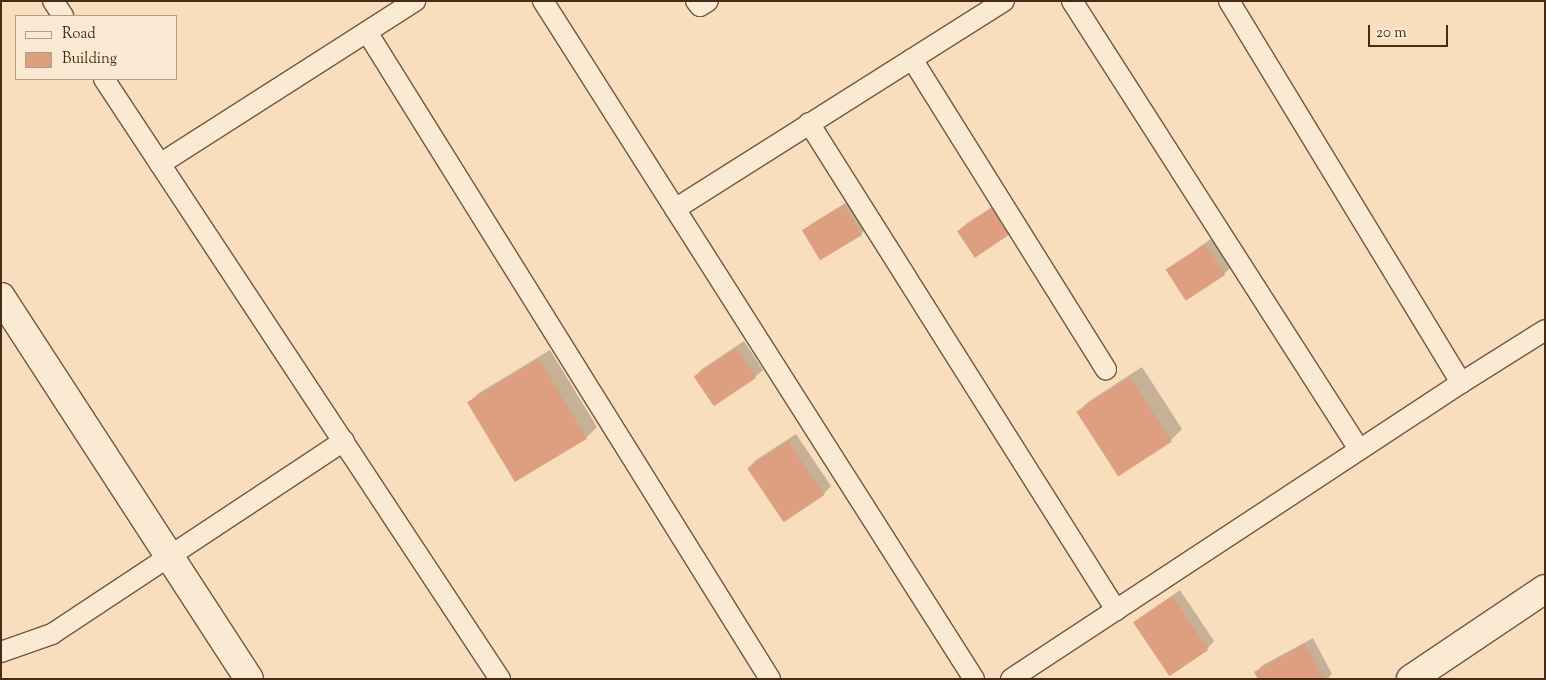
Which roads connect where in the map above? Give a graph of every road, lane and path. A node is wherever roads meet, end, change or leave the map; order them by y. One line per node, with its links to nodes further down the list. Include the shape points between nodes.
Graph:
1 (53, 1): 9 (street)
2 (415, 1): 10 (street)
3 (543, 1): 15 (street)
4 (696, 1): 5 (street, via 700,6)
5 (708, 1)
6 (1004, 1): 11 (street)
7 (1072, 1): 21 (street)
8 (1229, 1): 19 (street)
9 (62, 15)
10 (367, 32): 14 (street); 28 (street)
11 (912, 59): 13 (street); 18 (street)
12 (105, 80): 14 (street)
13 (809, 123): 15 (street); 24 (street)
14 (160, 164): 20 (street)
15 (675, 208): 29 (street)
16 (1, 297): 22 (street)
17 (1545, 330): 19 (street)
18 (1106, 369)
19 (1461, 382): 21 (street)
20 (344, 441): 22 (street); 27 (street)
21 (1359, 450): 24 (street)
22 (168, 557): 25 (street, via 52,634); 26 (street)
23 (1545, 589): 31 (street)
24 (1116, 610): 30 (street)
25 (1, 652)
26 (249, 679)
27 (500, 679)
28 (770, 679)
29 (974, 679)
30 (1012, 679)
31 (1411, 679)

